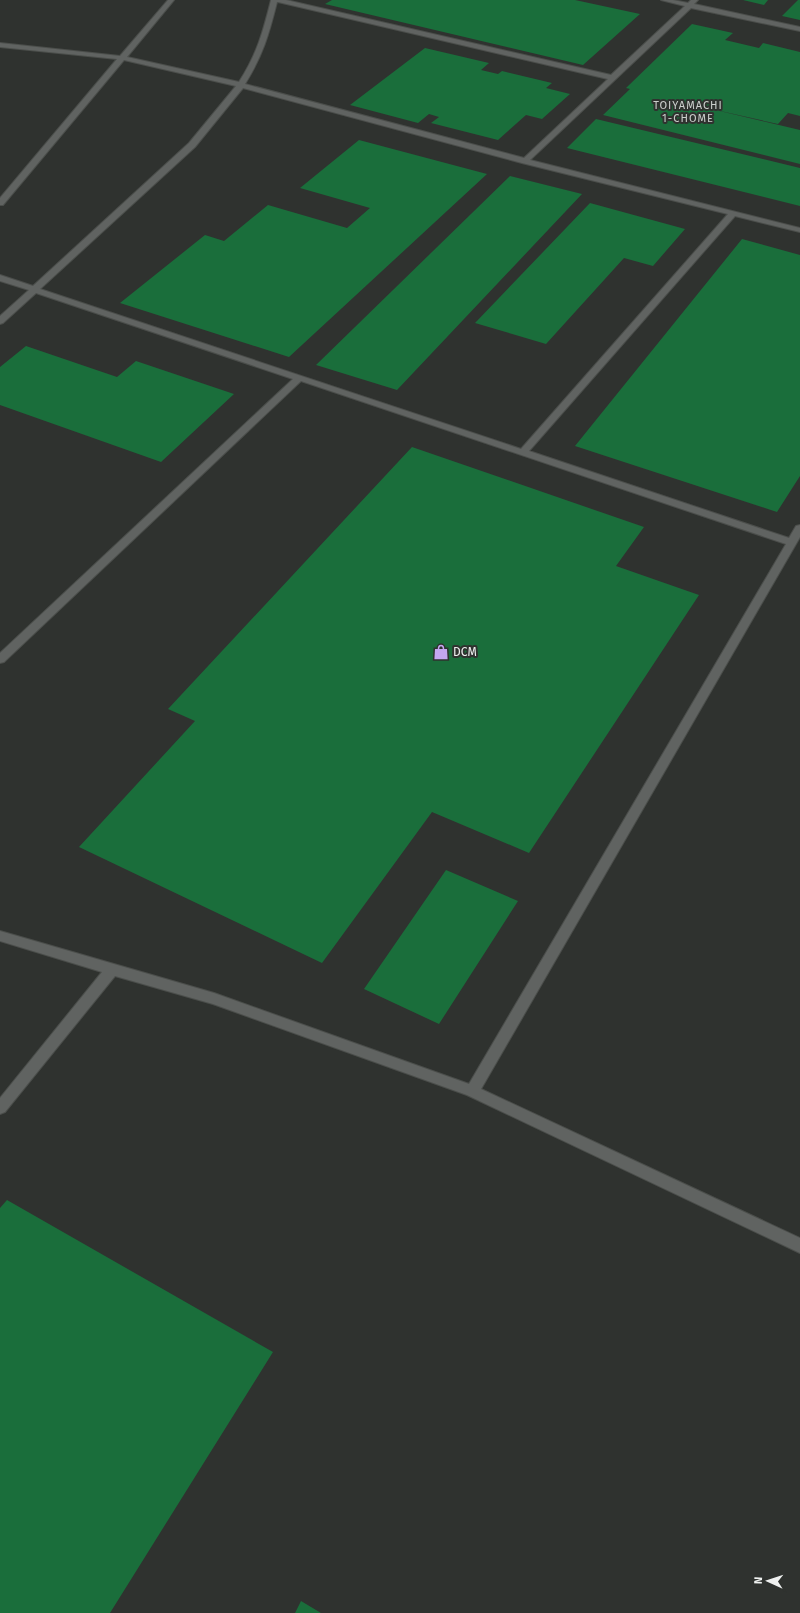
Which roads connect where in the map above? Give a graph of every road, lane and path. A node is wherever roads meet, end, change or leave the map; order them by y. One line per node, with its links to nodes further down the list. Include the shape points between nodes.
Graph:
1 (171, 0): 9 (street)
2 (274, 0): 11 (street, via 262,43)
3 (278, 0): 10 (street)
4 (664, 0): 6 (street)
5 (695, 0): 6 (street)
6 (689, 5): 7 (street); 10 (street)
7 (800, 29)
8 (0, 45): 9 (street)
9 (123, 58): 11 (street); 13 (street)
10 (614, 78): 12 (street)
11 (241, 85): 12 (street); 17 (street, via 192,145)
12 (525, 161): 14 (street)
13 (0, 203)
14 (733, 213): 15 (street); 20 (street)
15 (800, 230)
16 (0, 278): 17 (street)
17 (35, 289): 18 (street); 19 (street)
18 (0, 321)
19 (299, 378): 20 (street); 23 (street)
20 (523, 452): 22 (street)
21 (800, 528): 22 (street)
22 (791, 542): 26 (street)
23 (0, 659)
24 (0, 936): 25 (street)
25 (112, 970): 26 (street, via 214,999); 27 (street)
26 (472, 1090): 28 (street)
27 (0, 1108)
28 (800, 1246)

